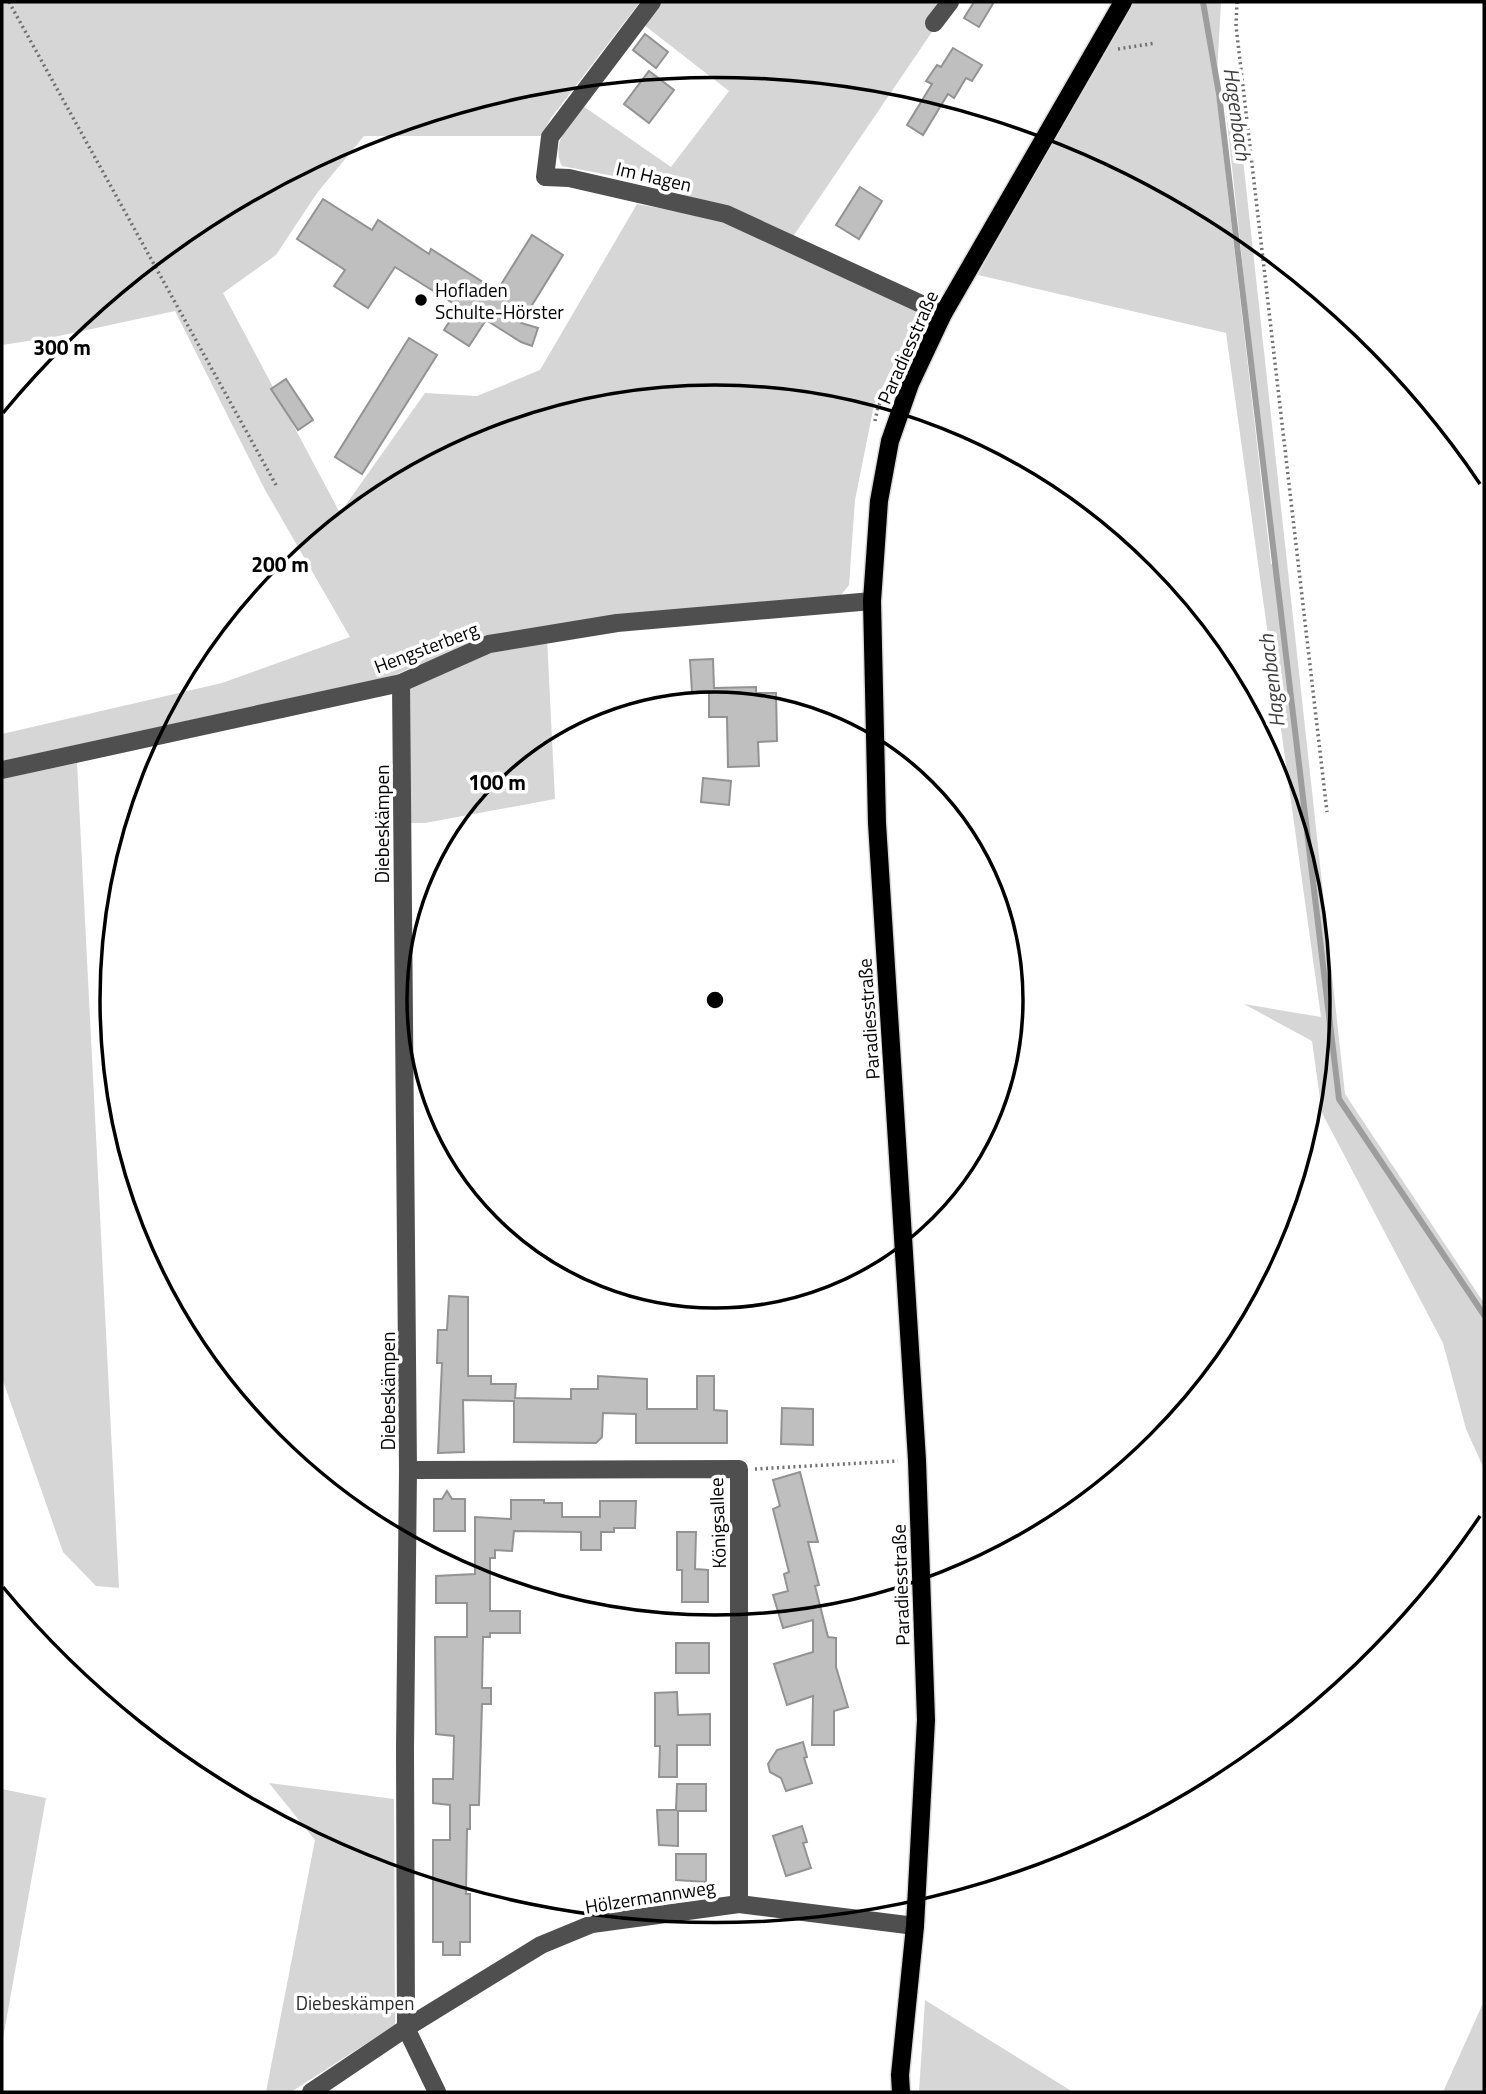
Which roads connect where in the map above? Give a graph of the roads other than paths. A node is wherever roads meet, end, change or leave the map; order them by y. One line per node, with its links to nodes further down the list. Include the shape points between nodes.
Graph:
1 (652, 2): 5 (street, Im Hagen, via 550,137 545,177 569,178 726,214)
2 (950, 2): 4 (street)
3 (1123, 2): 5 (main road, Paradiesstraße)
4 (933, 23)
5 (943, 314): 6 (main road, Paradiesstraße, via 909,384 890,441 879,501)
6 (872, 601): 7 (street, Hengsterberg, via 617,623 489,644); 11 (main road, Paradiesstraße, via 877,823 917,1460 926,1720)
7 (401, 683): 8 (street, Hengsterberg); 9 (street, Diebeskämpen)
8 (2, 770)
9 (408, 1470): 10 (street, Königsallee, via 739,1469); 12 (street, Diebeskämpen)
10 (739, 1904): 11 (street, Hölzermannweg); 12 (street, Hölzermannweg, via 592,1924 541,1945)
11 (915, 1926): 15 (main road, Paradiesstraße)
12 (406, 2028): 13 (street, Hölzermannweg); 14 (street, Diebeskämpen)
13 (311, 2092)
14 (436, 2092)
15 (901, 2092)

